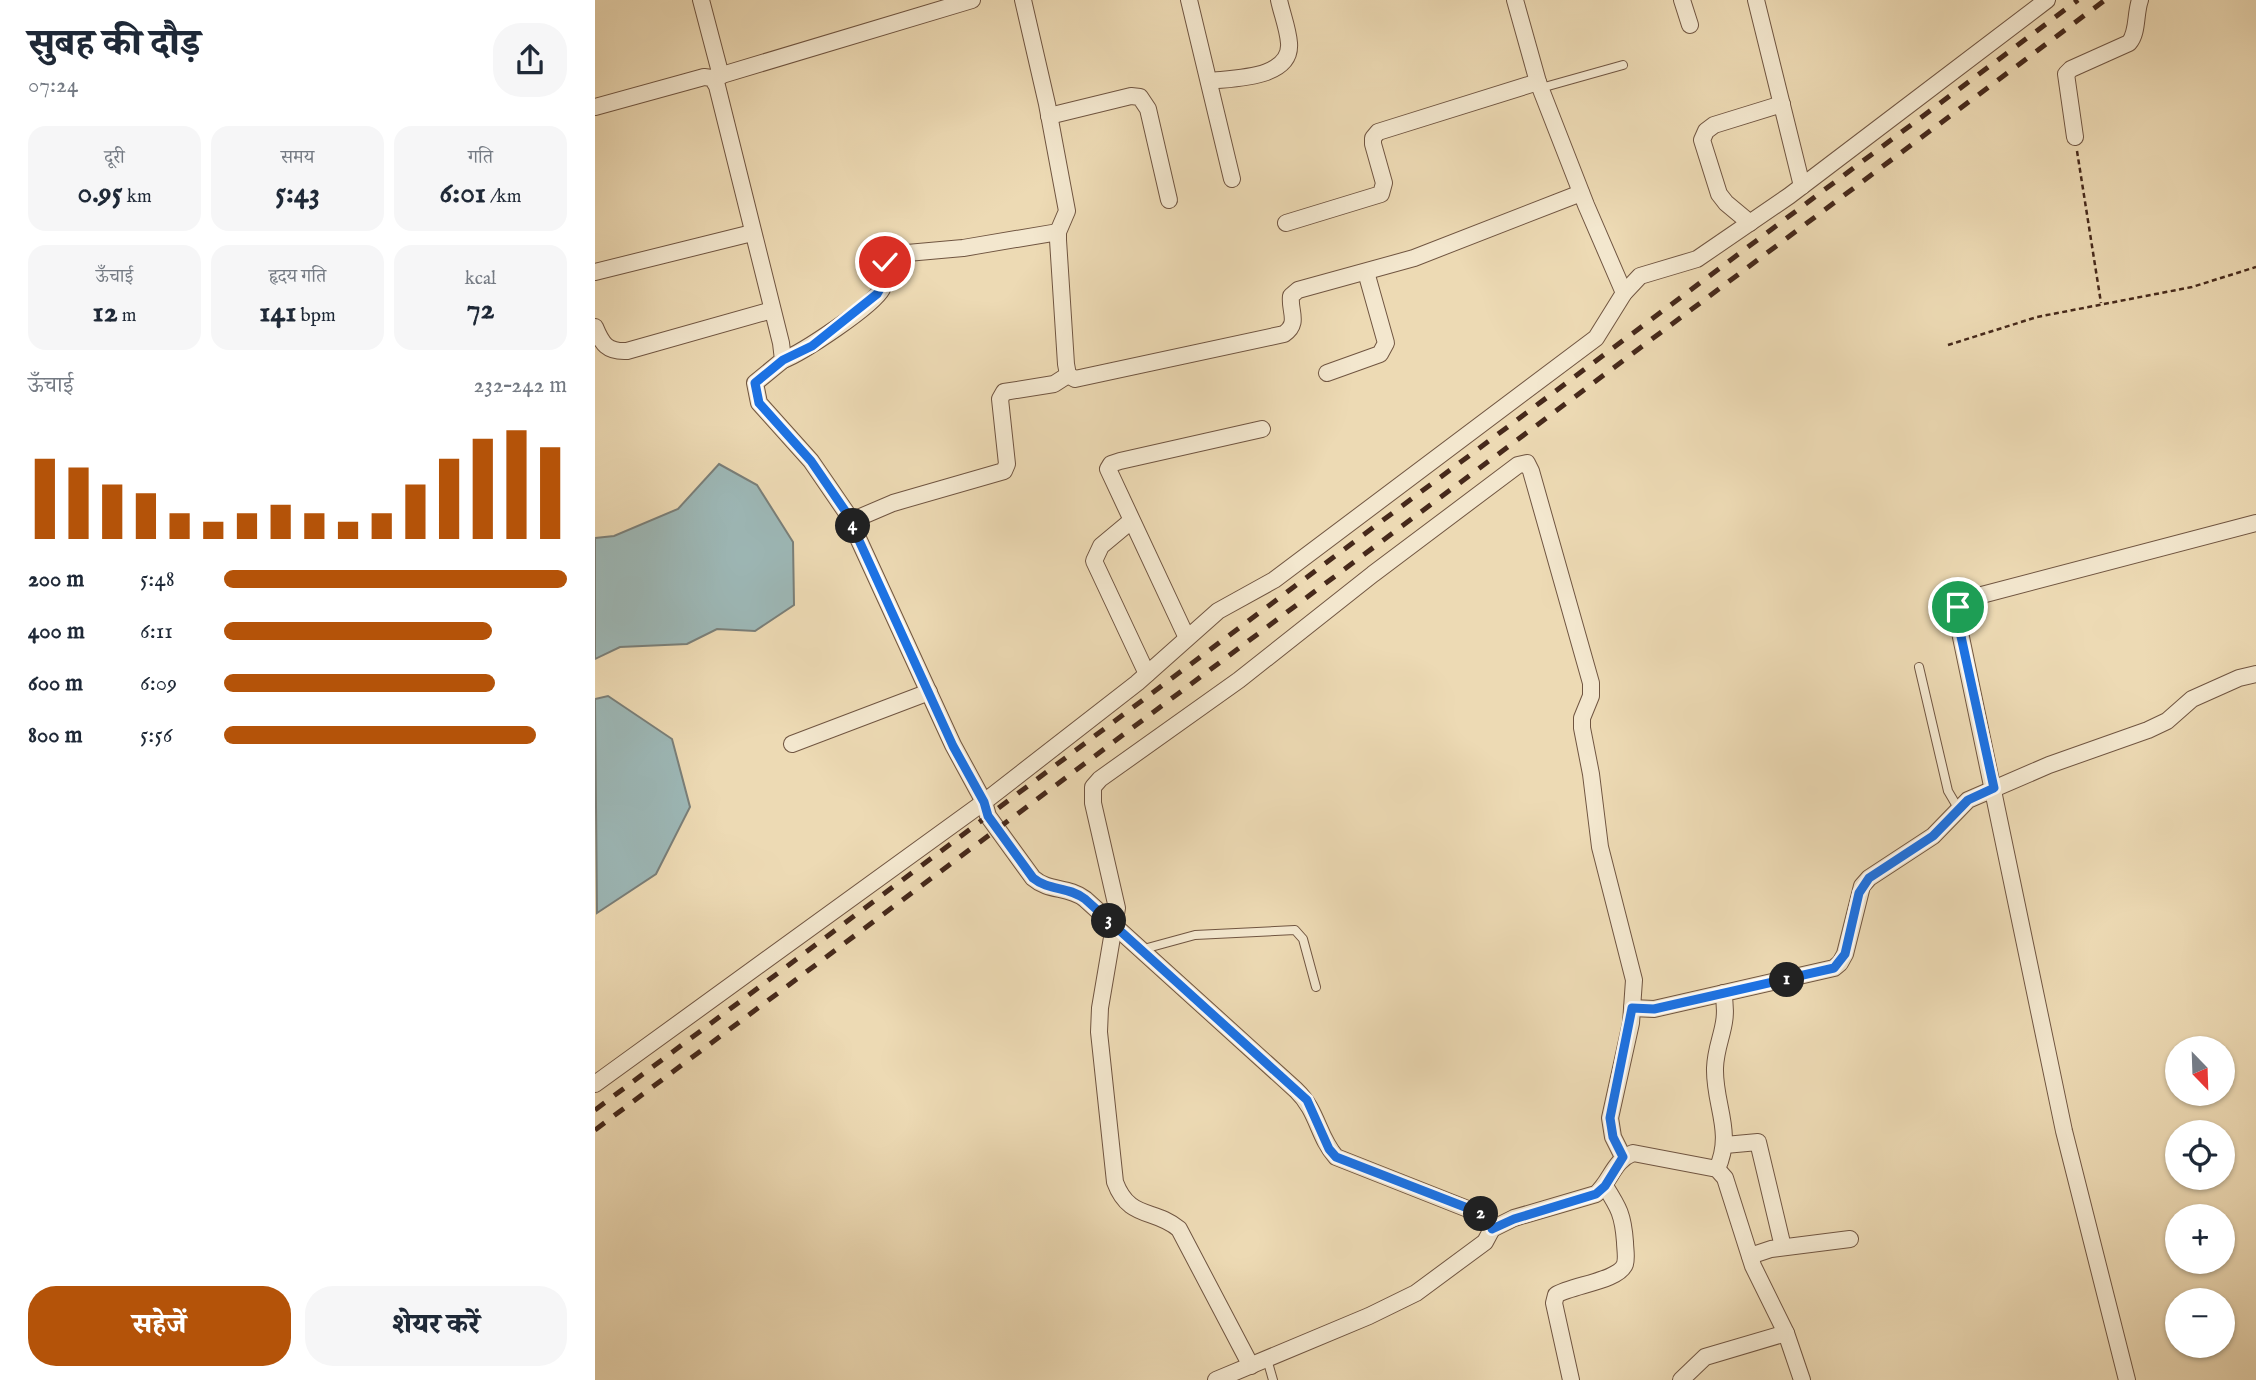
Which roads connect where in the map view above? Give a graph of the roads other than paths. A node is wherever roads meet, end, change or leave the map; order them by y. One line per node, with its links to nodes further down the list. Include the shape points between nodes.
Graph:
1 (701, 0): 13 (street)
2 (972, 0): 13 (street)
3 (1023, 0): 18 (street)
4 (1189, 0): 14 (street)
5 (1279, 0): 14 (street, via 1289,44 1281,64 1259,74)
6 (1515, 0): 15 (street)
7 (1682, 0): 11 (street)
8 (1756, 0): 16 (street)
9 (2047, 0): 21 (street)
10 (2140, 0): 19 (street, via 2130,43 2066,74)
11 (1689, 26)
12 (1623, 65): 15 (lane)
13 (716, 77): 17 (street); 27 (street)
14 (1209, 81): 20 (street)
15 (1539, 85): 22 (street); 24 (street, via 1378,132 1373,144 1384,183 1381,194)
16 (1782, 104): 21 (street); 25 (street, via 1714,125 1702,139 1719,194)
17 (595, 107)
18 (1049, 116): 23 (street, via 1140,97 1148,109); 26 (street, via 1067,211)
19 (2075, 137)
20 (1232, 180)
21 (1802, 186): 25 (street)
22 (1581, 194): 29 (street); 30 (street)
23 (1169, 200)
24 (1286, 223)
25 (1750, 223): 30 (street, via 1687,264 1640,276)
26 (1058, 232): 33 (street, via 896,254 885,262 885,280 877,294 812,346); 35 (street)
27 (752, 233): 28 (street); 31 (street)
28 (595, 272)
29 (1366, 272): 34 (street, via 1385,349 1380,355); 35 (street, via 1298,290 1290,303 1294,321 1284,334 1086,378)
30 (1624, 293): 40 (street, via 1596,338 1274,580 1218,611)
31 (772, 310): 32 (street, via 627,351 606,347); 33 (street)
32 (595, 327)
33 (783, 360): 37 (street, via 755,383 759,403 811,461)
34 (1327, 373)
35 (1068, 375): 37 (street, via 1054,384 1004,392 1000,399 1004,471 893,503)
36 (1262, 429): 38 (street, via 1111,464 1109,476)
37 (851, 521): 44 (street)
38 (1131, 521): 40 (street); 42 (street, via 1101,546 1094,561)
39 (2256, 523): 46 (street, via 1975,597 1958,607)
40 (1187, 638): 42 (street)
41 (1919, 667): 48 (lane, via 1948,791)
42 (1147, 674): 47 (street)
43 (2256, 674): 46 (street, via 2192,699 2167,721 2148,730)
44 (929, 692): 45 (street); 47 (street)
45 (792, 744)
46 (1994, 788): 48 (street); 71 (street, via 2064,1131)
47 (984, 802): 49 (street, via 988,816 1033,878 1042,886 1075,891); 54 (street)
48 (1958, 808): 52 (street, via 1933,836 1862,886 1840,963 1825,972)
49 (1116, 927): 50 (street); 53 (street, via 1117,897 1091,793 1100,779 1239,680 1518,465 1527,463 1591,683 1582,728 1600,847 1633,968); 65 (street, via 1099,1032 1115,1182 1127,1204 1179,1229)
50 (1140, 950): 51 (lane, via 1195,935 1295,930 1303,939); 59 (street, via 1307,1100 1336,1157 1483,1214)
51 (1316, 987)
52 (1723, 993): 53 (street, via 1654,1009); 55 (street, via 1727,1017 1715,1068)
53 (1632, 1008): 56 (street, via 1610,1118)
54 (595, 1084)
55 (1725, 1145): 57 (street); 61 (street, via 1758,1142)
56 (1623, 1157): 57 (street, via 1633,1153); 58 (street)
57 (1717, 1169): 62 (street, via 1728,1188)
58 (1605, 1186): 59 (street, via 1596,1194); 68 (street, via 1621,1210 1626,1262 1612,1276 1556,1295)
59 (1492, 1229): 64 (street, via 1485,1242 1416,1293)
60 (1850, 1239): 61 (street)
61 (1783, 1247): 62 (street)
62 (1750, 1256): 63 (street)
63 (1786, 1333): 69 (street, via 1705,1357); 70 (street)
64 (1267, 1359): 65 (street); 67 (lane)
65 (1251, 1366): 66 (street)
66 (1216, 1380)
67 (1273, 1380)
68 (1571, 1380)
69 (1681, 1380)
70 (1802, 1380)
71 (2127, 1380)

